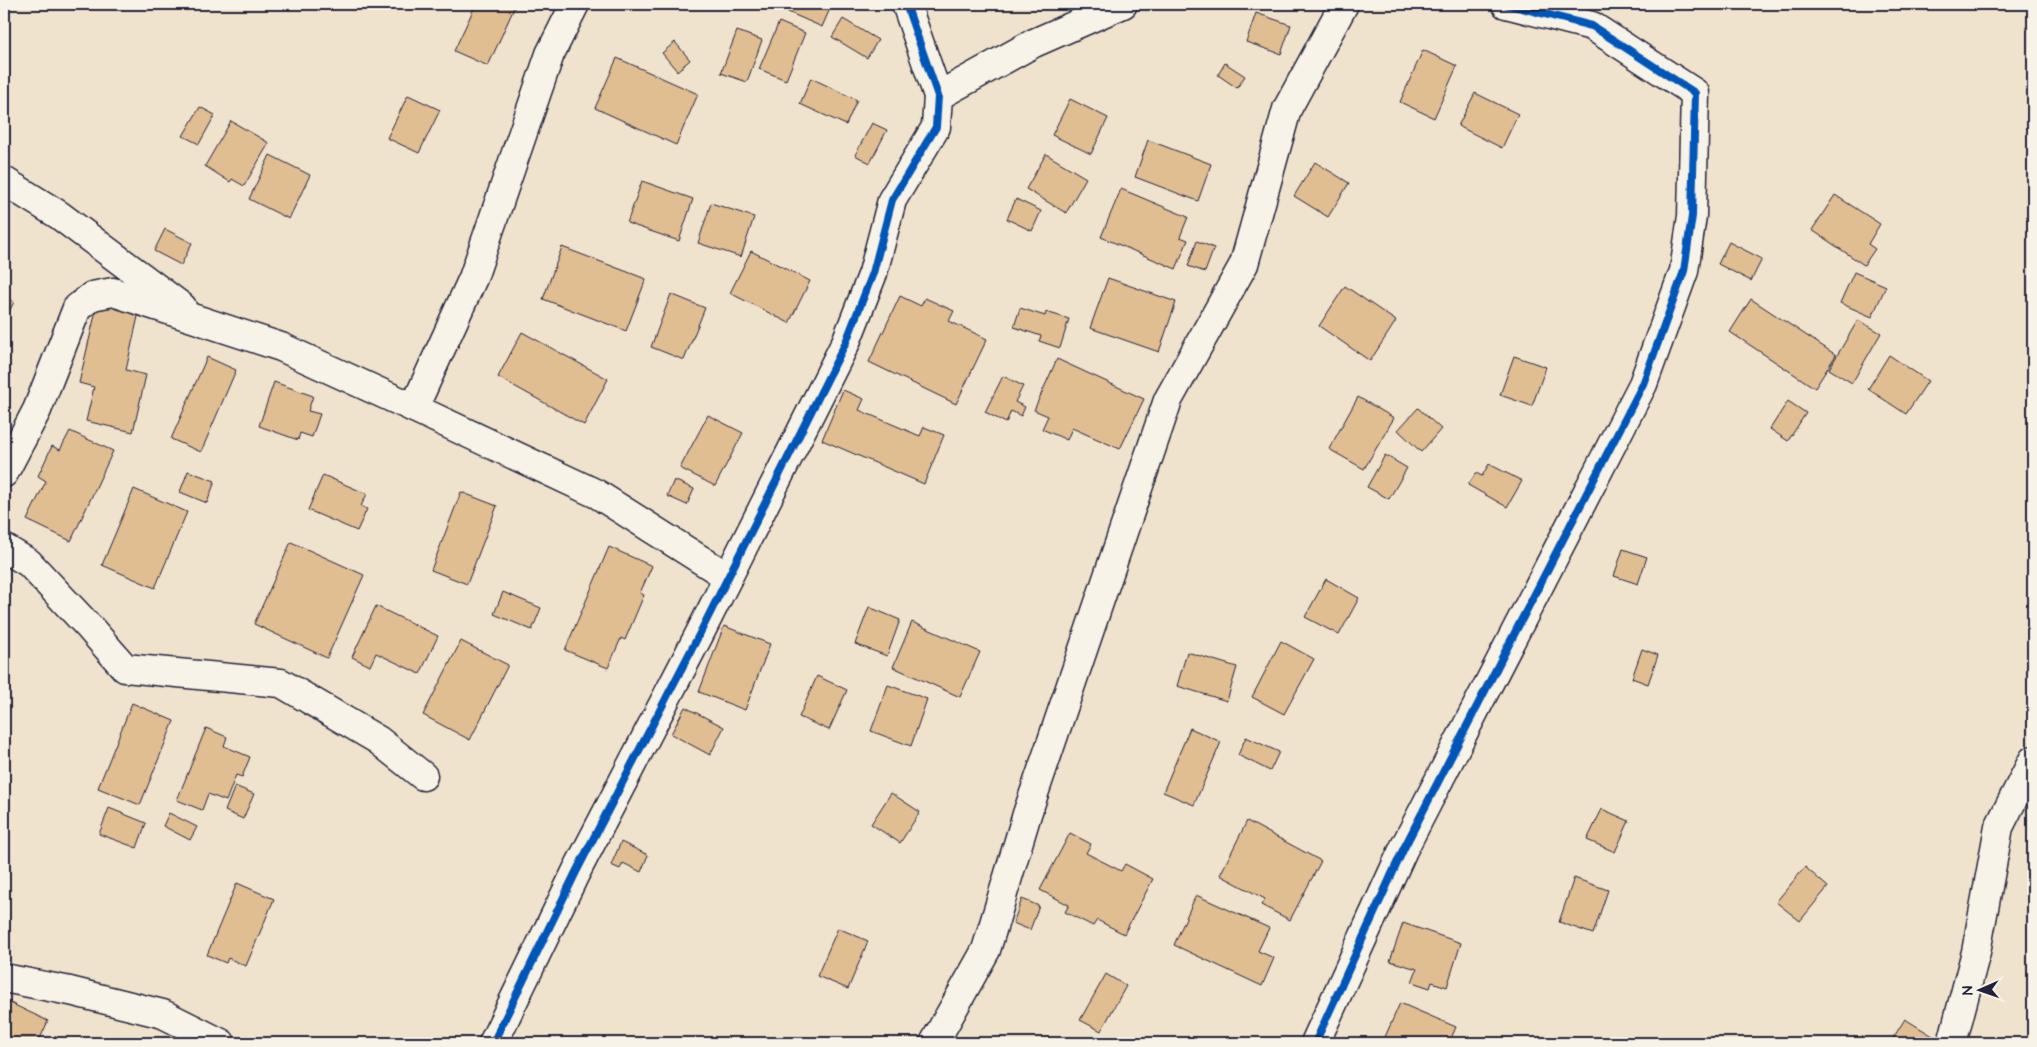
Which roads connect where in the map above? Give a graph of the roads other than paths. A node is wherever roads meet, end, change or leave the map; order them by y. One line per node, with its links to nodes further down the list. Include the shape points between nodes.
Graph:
1 (575, 4): 9 (street, via 550,54 473,278)
2 (906, 4): 6 (street)
3 (1123, 4): 6 (street, via 1034,43)
4 (1344, 4): 18 (street, via 1287,108 1244,264 1168,400 1030,805 986,950)
5 (1506, 4): 19 (street, via 1592,26 1695,93 1692,216 1684,270 1643,384 1402,850)
6 (938, 96): 12 (street, via 936,127 892,200 873,273 846,342)
7 (4, 181): 8 (street, via 60,215)
8 (199, 320): 9 (street, via 281,347); 10 (street, via 113,292 92,296 77,308 37,410)
9 (414, 408): 12 (street, via 598,494)
10 (4, 473)
11 (4, 548): 14 (street, via 29,563 126,668 281,683 378,740)
12 (728, 577): 17 (street, via 576,872)
13 (2033, 760): 20 (street, via 1999,827 1976,952)
14 (423, 776)
15 (4, 978): 16 (street, via 163,1014)
16 (221, 1043)
17 (493, 1043)
18 (934, 1043)
19 (1315, 1043)
20 (1952, 1043)

